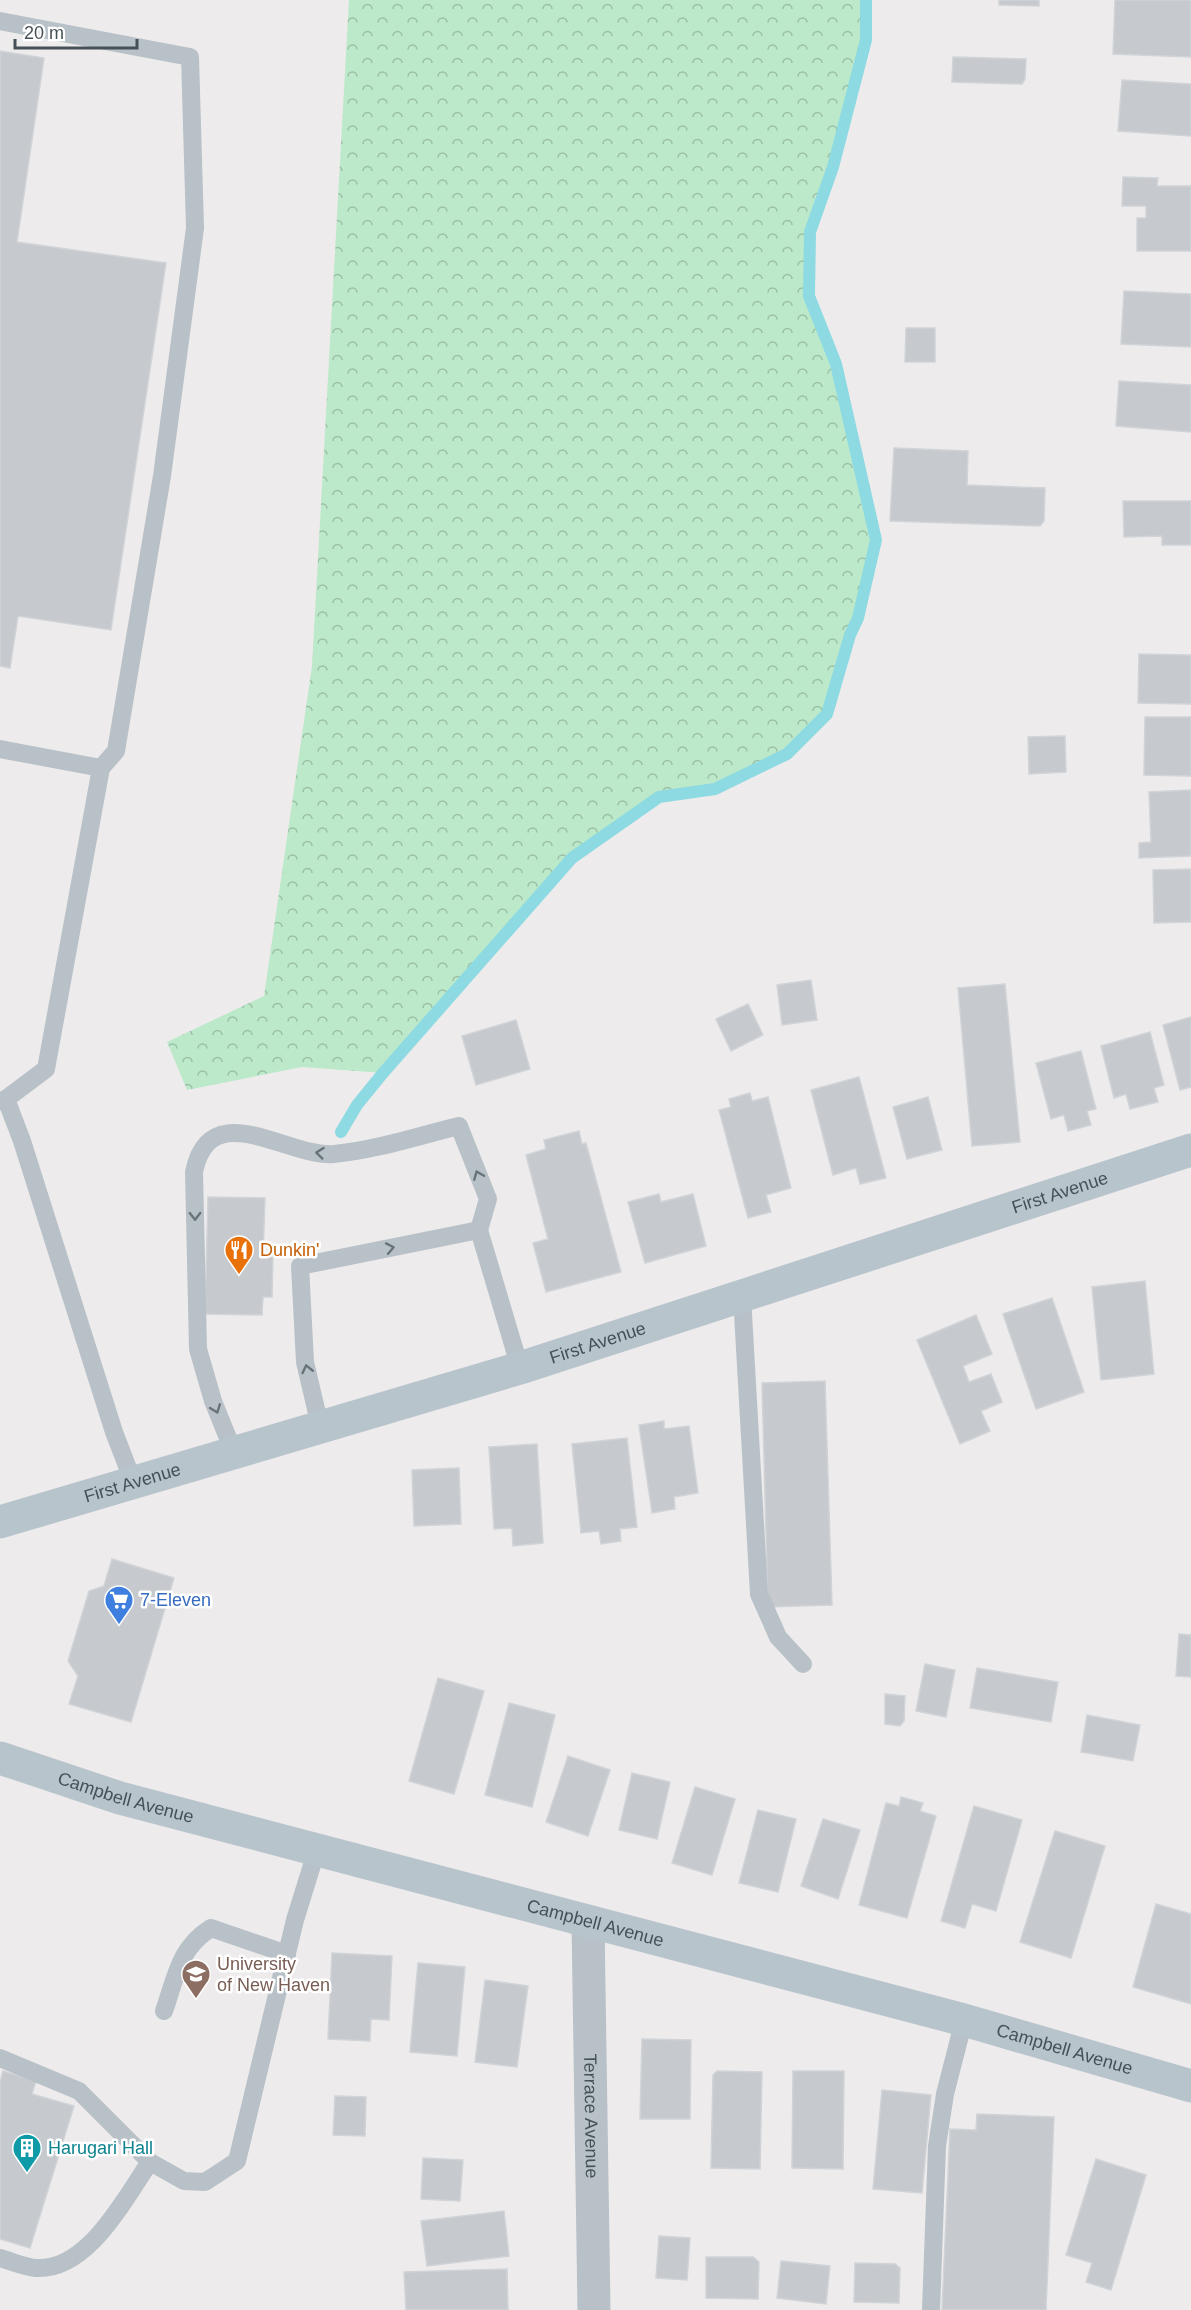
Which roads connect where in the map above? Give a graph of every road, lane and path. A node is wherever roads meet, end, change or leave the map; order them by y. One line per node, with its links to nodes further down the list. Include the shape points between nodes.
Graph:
1 (0, 21): 3 (lane, via 190,57 195,228 162,476 116,752)
2 (0, 749): 3 (lane)
3 (101, 768): 4 (lane, via 46,1069)
4 (3, 1100): 11 (lane, via 22,1141)
5 (1191, 1150): 7 (main road, First Avenue)
6 (479, 1230): 8 (lane); 9 (lane, one-way to 6, via 305,1362 300,1266); 10 (lane, one-way to 10, via 488,1199 459,1126 333,1154 299,1149 245,1132 222,1135 204,1146 194,1172 198,1349 211,1396)
7 (742, 1296): 8 (main road, First Avenue); 13 (lane, via 759,1594 778,1636)
8 (520, 1368): 9 (main road, First Avenue)
9 (320, 1426): 10 (main road, First Avenue)
10 (234, 1453): 11 (main road, First Avenue)
11 (134, 1484): 12 (main road, First Avenue)
12 (0, 1522)
13 (803, 1664)
14 (0, 1758): 15 (main road, Campbell Avenue, via 120,1798)
15 (316, 1849): 16 (main road, Campbell Avenue); 17 (lane)
16 (588, 1922): 19 (main road, Campbell Avenue); 24 (street, Terrace Avenue)
17 (287, 1954): 18 (lane, via 212,1928 185,1950); 22 (lane, via 237,2161 205,2182 184,2181)
18 (164, 2011)
19 (964, 2020): 21 (main road, Campbell Avenue); 25 (lane, via 945,2094 937,2146)
20 (0, 2058): 22 (lane, via 79,2091)
21 (1191, 2086)
22 (150, 2162): 23 (lane, via 94,2241 67,2261 36,2268)
23 (0, 2258)
24 (594, 2310)
25 (931, 2310)

